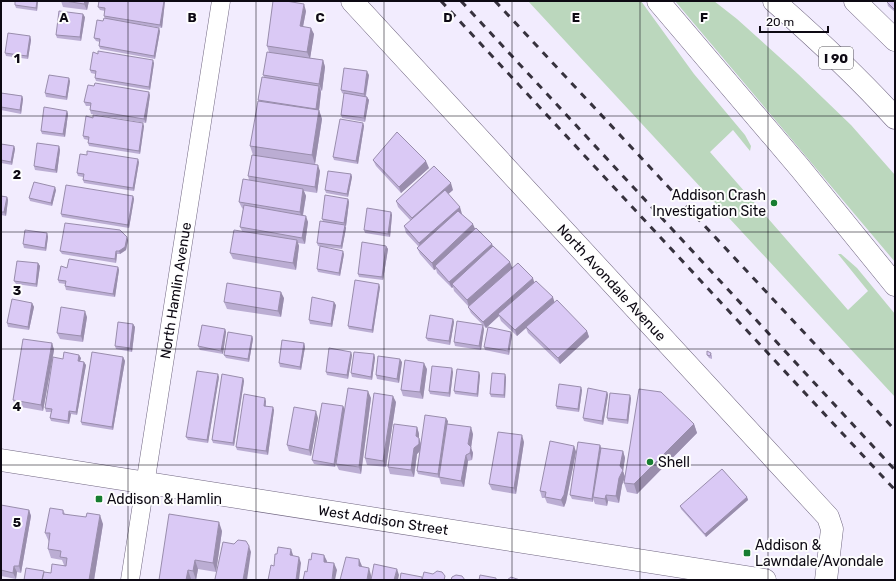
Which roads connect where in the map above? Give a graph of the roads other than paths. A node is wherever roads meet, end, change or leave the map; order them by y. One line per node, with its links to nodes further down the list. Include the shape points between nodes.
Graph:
1 (221, 1): 10 (street, North Hamlin Avenue)
2 (352, 1): 13 (main road, North Avondale Avenue, via 828,517 832,529)
3 (658, 1): 8 (main road, via 800,168)
4 (774, 1): 7 (main road, I 90, via 854,75)
5 (855, 1): 6 (main road)
6 (895, 40)
7 (895, 118)
8 (895, 285)
9 (1, 460): 10 (main road, West Addison Street)
10 (145, 482): 11 (street, North Hamlin Avenue); 12 (main road, West Addison Street)
11 (130, 580)
12 (765, 580)
13 (826, 580)

